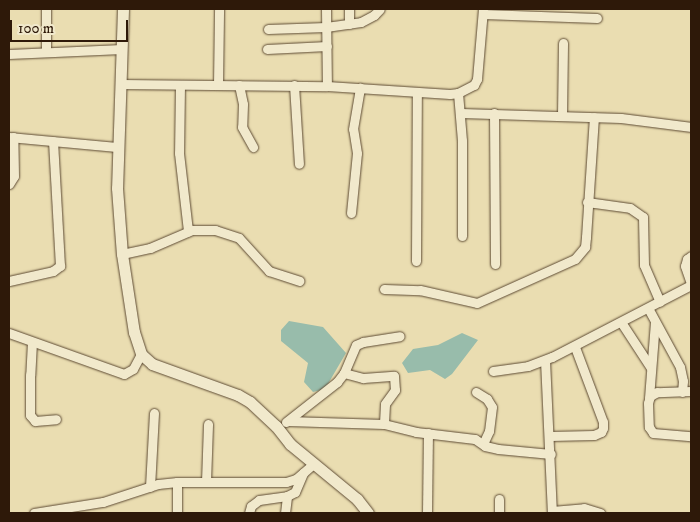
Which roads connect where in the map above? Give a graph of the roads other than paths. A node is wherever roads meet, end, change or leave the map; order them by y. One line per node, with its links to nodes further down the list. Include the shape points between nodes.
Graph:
1 (46, 9): 17 (street)
2 (123, 9): 15 (street)
3 (219, 9): 21 (street)
4 (326, 9): 11 (street)
5 (349, 9): 10 (street)
6 (380, 9): 10 (street, via 368,20)
7 (483, 11): 8 (street); 27 (street, via 477,79)
8 (563, 12): 9 (street)
9 (597, 18)
10 (349, 24): 11 (street)
11 (326, 27): 12 (street); 14 (street)
12 (268, 29)
13 (563, 43): 30 (street)
14 (326, 46): 16 (street); 24 (street)
15 (122, 49): 17 (street); 19 (street)
16 (267, 49)
17 (46, 52): 18 (street)
18 (9, 54)
19 (121, 84): 20 (street); 35 (street)
20 (180, 85): 21 (street); 41 (street, via 179,153)
21 (218, 85): 22 (street)
22 (239, 85): 23 (street); 36 (street, via 243,104 242,127)
23 (294, 85): 24 (street); 37 (street)
24 (327, 86): 25 (street)
25 (360, 88): 26 (street); 40 (street, via 353,129 357,153)
26 (417, 92): 27 (street); 45 (street)
27 (458, 92): 28 (street)
28 (461, 113): 29 (street); 42 (street)
29 (494, 113): 30 (street); 46 (street)
30 (562, 116): 31 (street)
31 (594, 117): 32 (street); 39 (street)
32 (691, 126)
33 (11, 137): 34 (street); 38 (street, via 14,176)
34 (53, 141): 35 (street); 47 (street, via 60,266 53,272)
35 (117, 146): 43 (street, via 116,188)
36 (253, 147)
37 (299, 164)
38 (9, 184)
39 (588, 202): 50 (street, via 586,237 580,254 568,263 484,301 470,302 420,290); 51 (street, via 630,208 643,217 644,265)
40 (351, 213)
41 (188, 231): 43 (street, via 150,248); 48 (street, via 202,229 231,234 245,243 269,271)
42 (462, 236)
43 (122, 254): 59 (street, via 134,332)
44 (691, 256): 49 (street, via 685,262)
45 (416, 261)
46 (495, 264)
47 (9, 281)
48 (299, 281)
49 (691, 284): 51 (street)
50 (384, 289)
51 (660, 302): 52 (street)
52 (648, 308): 53 (street); 54 (street)
53 (621, 322): 58 (street); 61 (street)
54 (655, 322): 61 (street); 64 (street, via 682,373)
55 (9, 333): 57 (street)
56 (400, 336): 63 (street, via 356,345)
57 (32, 342): 59 (street, via 124,374 133,369); 68 (street, via 30,415 35,421)
58 (575, 346): 60 (street); 74 (street, via 603,428 594,435)
59 (141, 354): 72 (street, via 152,364 238,395)
60 (545, 360): 62 (street, via 517,368); 74 (street)
61 (650, 368): 66 (street)
62 (493, 370)
63 (344, 373): 69 (street); 71 (street, via 363,378 394,376 395,390 385,404)
64 (687, 391): 66 (street, via 657,392)
65 (476, 392): 76 (street, via 492,407 490,431)
66 (649, 398): 75 (street, via 649,427 653,433)
67 (154, 413): 82 (street)
68 (56, 419)
69 (288, 420): 71 (street); 72 (street)
70 (208, 424): 81 (street)
71 (384, 424): 73 (street)
72 (276, 426): 78 (street, via 290,444)
73 (428, 433): 76 (street, via 475,439); 91 (street)
74 (550, 436): 77 (street)
75 (691, 436)
76 (483, 444): 77 (street, via 498,450)
77 (551, 454): 85 (street)
78 (313, 464): 79 (street); 90 (street, via 357,499)
79 (303, 473): 81 (street, via 286,482); 83 (street, via 298,488)
80 (177, 482): 81 (street); 82 (street); 87 (street)
81 (206, 482)
82 (150, 487): 86 (street, via 103,502)
83 (286, 496): 88 (street, via 259,500 250,506); 89 (street)
84 (499, 499): 92 (street)
85 (552, 512): 93 (street, via 584,508)
86 (34, 513)
87 (177, 513)
88 (249, 513)
89 (285, 513)
90 (368, 513)
91 (427, 513)
92 (499, 513)
93 (600, 513)

